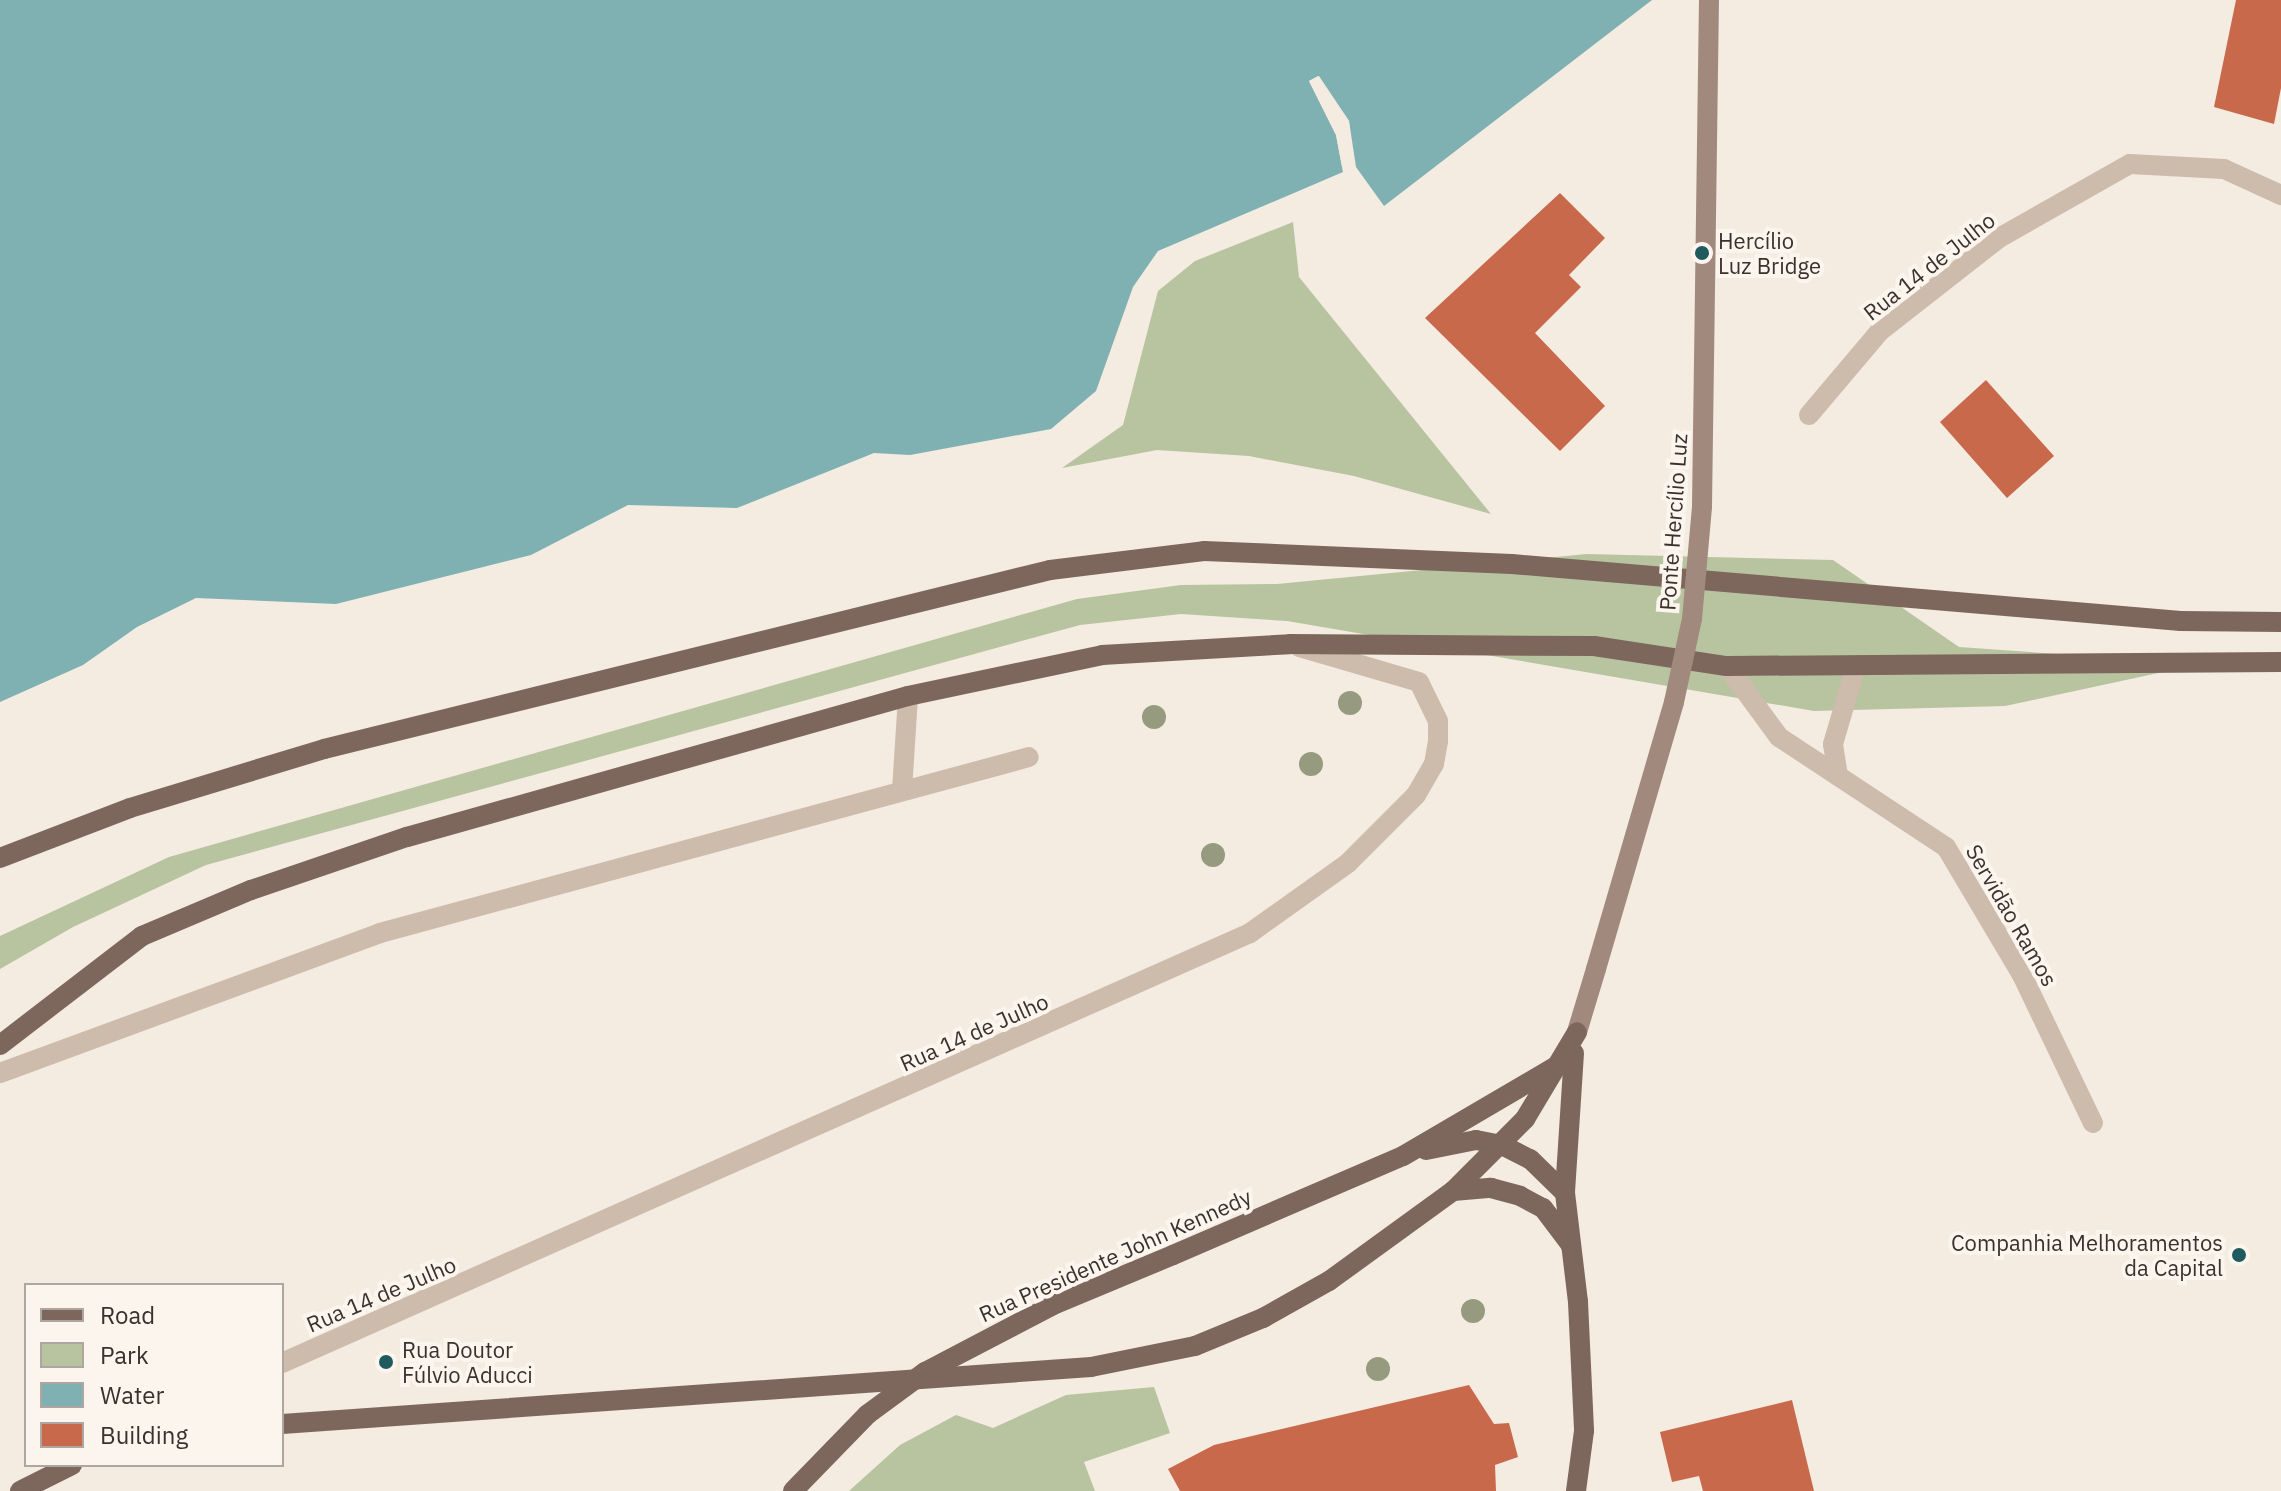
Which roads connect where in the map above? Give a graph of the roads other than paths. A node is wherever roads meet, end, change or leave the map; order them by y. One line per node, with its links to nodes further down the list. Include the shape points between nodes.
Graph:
1 (1709, 0): 14 (main road, Ponte Hercílio Luz, bridge, via 1702,506 1692,619 1674,702)
2 (2281, 195): 3 (street, Rua 14 de Julho, via 2224,169 2130,164 1975,256 1880,331)
3 (1809, 415)
4 (2281, 622): 13 (main road, via 2181,621 1512,564 1204,551 1050,570 324,749 130,808)
5 (1290, 644): 7 (main road, via 1594,646); 9 (main road, via 1229,653 1102,655); 24 (street, Rua 14 de Julho, via 1419,682 1438,721 1438,741 1434,764 1416,795 1348,863 1250,933)
6 (2281, 662): 8 (main road)
7 (1727, 666): 8 (main road); 11 (street, Servidão Ramos, via 1779,737)
8 (1856, 666): 11 (street, via 1833,744)
9 (908, 696): 12 (street); 15 (main road, via 407,837 251,890 142,936)
10 (1029, 757): 12 (street)
11 (1838, 776): 18 (street, Servidão Ramos, via 1946,847 2022,975)
12 (902, 790): 17 (street, via 380,933)
13 (0, 858)
14 (1577, 1032): 16 (main road, Ponte Hercílio Luz); 22 (main road, Ponte Hercílio Luz)
15 (0, 1045)
16 (1563, 1062): 19 (main road); 20 (main road, Rua Presidente John Kennedy)
17 (0, 1073)
18 (2093, 1123)
19 (1502, 1145): 20 (main road, Rua Presidente John Kennedy, via 1476,1140); 21 (main road); 22 (main road, Rua Presidente John Kennedy, via 1530,1159)
20 (1403, 1156): 28 (main road, Rua Presidente John Kennedy, bridge, via 1053,1305 925,1372 868,1414)
21 (1453, 1191): 23 (main road, via 1491,1188 1520,1196 1543,1208); 25 (main road, via 1379,1248 1263,1318 1138,1360)
22 (1565, 1193): 23 (main road, Ponte Hercílio Luz)
23 (1571, 1245): 29 (main road, Ponte Hercílio Luz, via 1584,1431)
24 (284, 1362)
25 (284, 1424)
26 (68, 1467): 27 (main road)
27 (20, 1491)
28 (793, 1491)
29 (1576, 1491)

